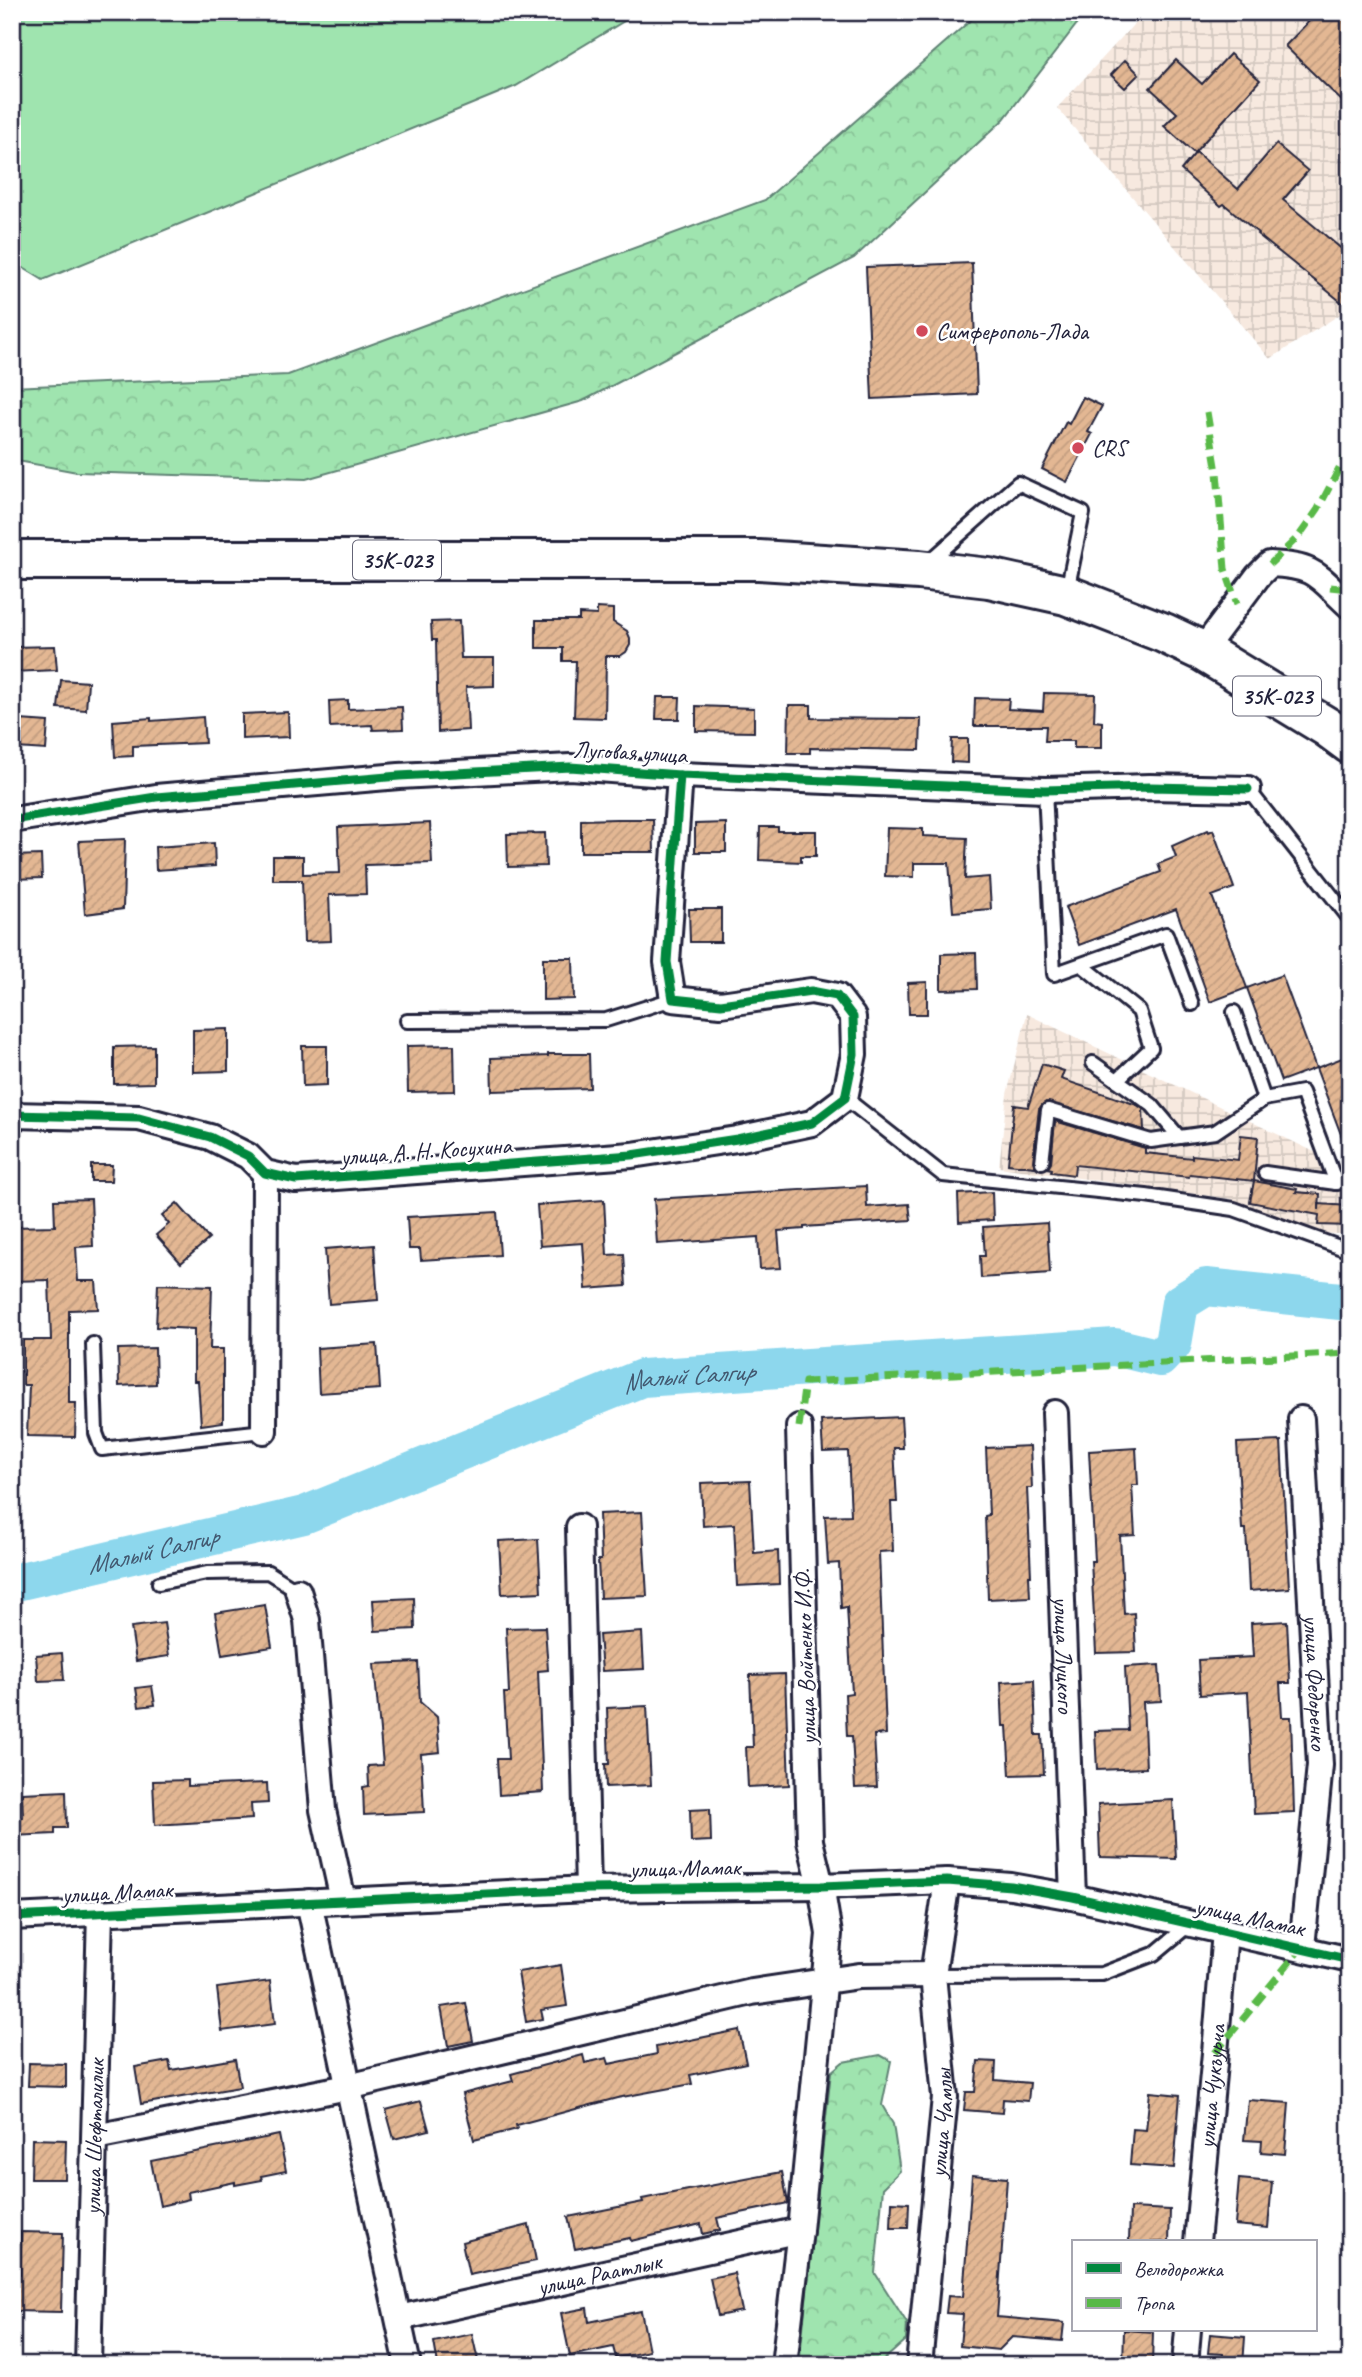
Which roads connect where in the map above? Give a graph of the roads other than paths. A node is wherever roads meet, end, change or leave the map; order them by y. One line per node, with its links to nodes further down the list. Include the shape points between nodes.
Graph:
1 (12, 560): 2 (main road, 35К-023, via 759,560)
2 (919, 570): 3 (main road, 35К-023, via 989,578); 3 (lane, via 1018,483 1083,513)
3 (1066, 595): 5 (main road, 35К-023)
4 (1350, 606): 5 (street, via 1319,575 1304,567 1270,564)
5 (1202, 651): 6 (main road, 35К-023)
6 (1350, 744)
7 (680, 775): 9 (street, Луговая улица); 10 (street, Луговая улица, via 570,767 399,776 156,797); 13 (street, via 667,962)
8 (1248, 789): 9 (street, Луговая улица); 11 (lane)
9 (1045, 790): 12 (lane, via 1054,974)
10 (12, 820)
11 (1350, 919)
12 (1082, 965): 14 (lane, via 1166,934); 18 (lane, via 1139,1011 1151,1048)
13 (673, 999): 16 (lane, via 606,1020); 19 (street, via 721,1003 811,991 837,996 853,1017 854,1054)
14 (1192, 1004)
15 (1234, 1012): 20 (lane)
16 (407, 1020)
17 (1093, 1063): 18 (lane)
18 (1117, 1080): 22 (lane, via 1152,1105)
19 (845, 1098): 24 (street, улица А. Н. Косухина, via 812,1123 632,1155 296,1180); 28 (lane, via 943,1175 1234,1209)
20 (1264, 1099): 22 (lane, via 1215,1132); 27 (lane, via 1302,1092)
21 (12, 1115): 24 (street, улица А. Н. Косухина, via 139,1118 210,1138 248,1156)
22 (1178, 1137): 23 (lane, via 1151,1141 1048,1110)
23 (1042, 1162)
24 (265, 1173): 33 (street)
25 (1265, 1173): 27 (lane)
26 (1350, 1181): 27 (lane)
27 (1336, 1183)
28 (1350, 1251)
29 (93, 1344): 33 (lane, via 96,1433 102,1449)
30 (1055, 1413): 40 (street, улица Луцкого)
31 (1301, 1419): 47 (street, улица Федоренко, via 1320,1765)
32 (799, 1427): 38 (street, улица Войтенко И.Ф., via 810,1841)
33 (264, 1431)
34 (579, 1527): 39 (street)
35 (159, 1583): 36 (lane, via 206,1573 268,1572)
36 (298, 1591): 41 (street, via 307,1620 323,1810)
37 (947, 1881): 38 (street, улица Мамак); 40 (street, улица Мамак); 49 (street, улица Чамлы)
38 (821, 1886): 39 (street, улица Мамак); 50 (street, улица Войтенко И.Ф., via 829,1934)
39 (588, 1889): 41 (street, улица Мамак)
40 (1073, 1897): 45 (street, улица Мамак)
41 (343, 1900): 42 (street, улица Мамак)
42 (309, 1902): 43 (street, улица Мамак); 51 (street)
43 (100, 1912): 44 (street, улица Мамак); 52 (street, улица Шефталилик)
44 (12, 1917)
45 (1191, 1923): 46 (street, улица Мамак); 49 (lane, via 1154,1954 1102,1974)
46 (1225, 1930): 47 (street, улица Мамак); 54 (street, улица Чукъурча)
47 (1302, 1947): 48 (street, улица Мамак)
48 (1350, 1960)
49 (933, 1975): 50 (street, via 859,1976); 60 (street, улица Чамлы, via 945,2097)
50 (825, 1982): 51 (street, via 752,1992); 53 (street, улица Войтенко И.Ф.)
51 (348, 2087): 52 (street); 55 (street)
52 (96, 2137): 57 (street, улица Шефталилик)
53 (800, 2230): 55 (street, улица Раатлык); 59 (street, улица Войтенко И.Ф.)
54 (1197, 2240)
55 (399, 2318): 58 (street)
56 (1188, 2332): 61 (street)
57 (88, 2365)
58 (408, 2365)
59 (784, 2365)
60 (919, 2365)
61 (1185, 2365)

